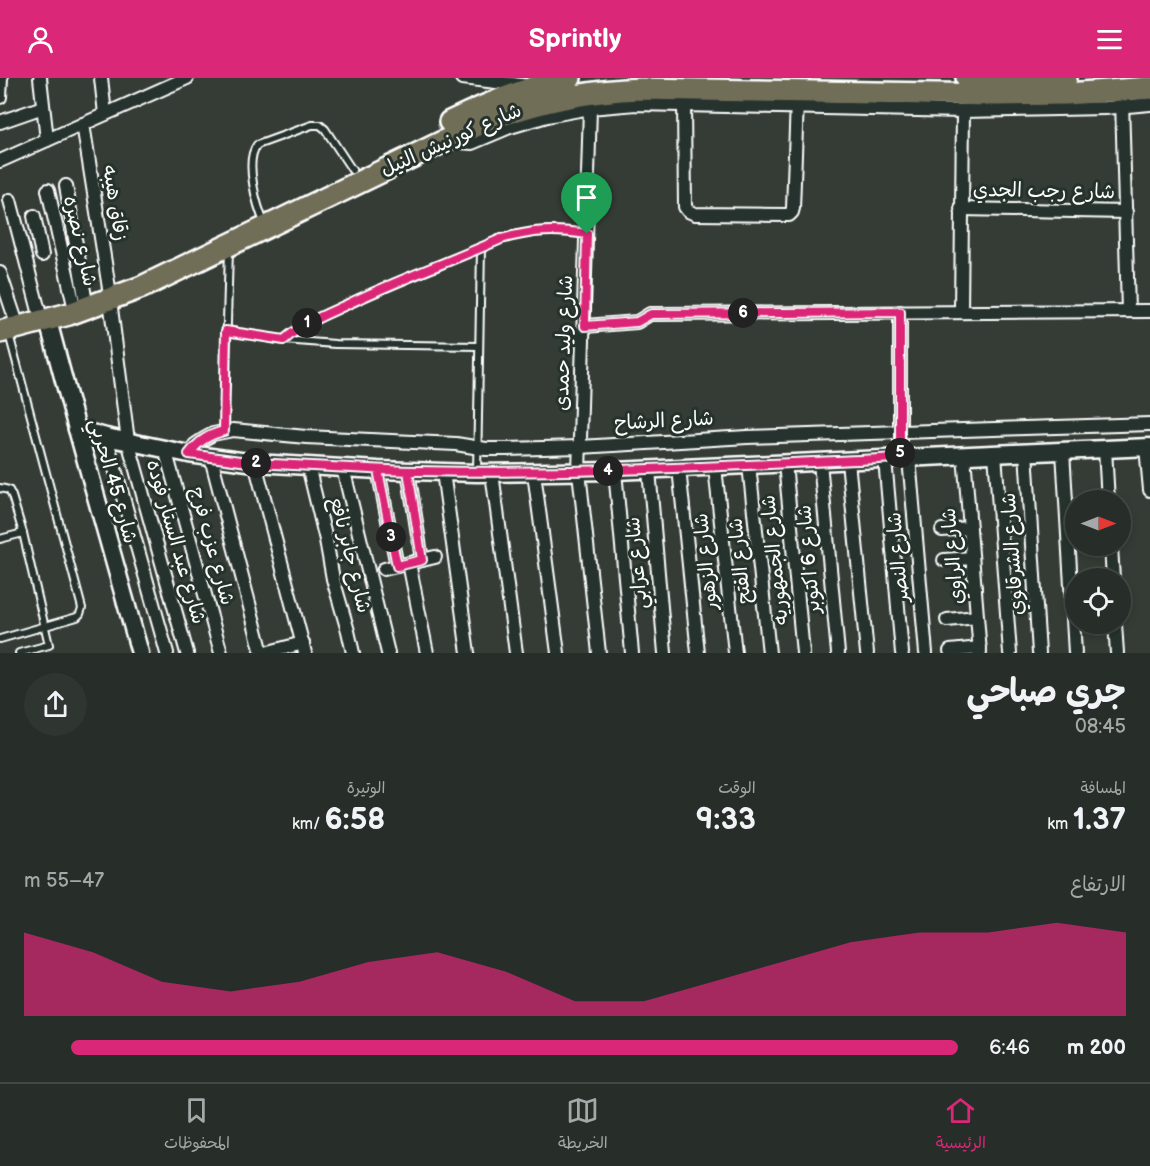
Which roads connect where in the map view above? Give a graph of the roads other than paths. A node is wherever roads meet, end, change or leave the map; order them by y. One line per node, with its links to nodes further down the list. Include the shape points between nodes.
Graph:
1 (1, 78): 11 (street)
2 (40, 78): 16 (street)
3 (101, 78): 19 (street)
4 (187, 78): 19 (street)
5 (462, 78): 9 (street)
6 (570, 78): 9 (highway, شارع كورنيش النيل)
7 (967, 78): 8 (highway, شارع كورنيش النيل)
8 (1066, 83): 12 (highway, شارع كورنيش النيل, via 997,95); 13 (highway, شارع كورنيش النيل)
9 (536, 86): 25 (highway, شارع كورنيش النيل, via 475,110)
10 (1150, 88): 13 (highway, شارع كورنيش النيل)
11 (0, 97)
12 (797, 99): 14 (street); 14 (street, via 789,215 688,211); 18 (street); 22 (highway, شارع كورنيش النيل, via 640,89 591,93 538,103)
13 (1122, 99): 15 (street); 18 (street); 31 (street)
14 (684, 104): 17 (street)
15 (1150, 104)
16 (43, 107): 20 (street); 23 (street)
17 (590, 108): 22 (street, via 527,122 472,143 463,143); 35 (street, شارع وليد حمدى)
18 (963, 111): 29 (street)
19 (105, 114): 21 (street)
20 (0, 122)
21 (83, 124): 23 (street); 40 (street, زقاق هيبه)
22 (453, 136): 34 (highway, شارع كورنيش النيل)
23 (47, 140): 24 (street)
24 (0, 161)
25 (352, 170): 34 (highway, شارع كورنيش النيل); 34 (lane, via 325,129 318,125 256,145 252,156 254,192)
26 (66, 186): 41 (street)
27 (48, 190): 30 (street, شارع نصره)
28 (10, 200): 33 (street)
29 (961, 209): 31 (street, شارع رجب الجدي); 45 (street)
30 (53, 211): 32 (street); 41 (street, شارع نصره)
31 (1126, 212): 42 (street)
32 (34, 216): 33 (street); 38 (street)
33 (16, 220): 46 (street)
34 (264, 221): 36 (highway, شارع كورنيش النيل); 40 (highway, شارع كورنيش النيل, via 152,269)
35 (587, 234): 37 (lane, via 544,230 522,233); 48 (street, شارع وليد حمدى)
36 (229, 246): 40 (highway, شارع كورنيش النيل, via 149,284); 49 (lane)
37 (481, 248): 50 (lane, via 310,321); 51 (lane)
38 (42, 255)
39 (0, 273): 47 (street)
40 (110, 294): 41 (highway, شارع كورنيش النيل); 46 (highway, شارع كورنيش النيل); 57 (street, زقاق هيبه)
41 (79, 299): 46 (highway, شارع كورنيش النيل)
42 (1128, 311): 43 (street); 45 (street)
43 (1150, 311)
44 (900, 312): 45 (street); 48 (street, via 651,314 637,322); 55 (street)
45 (961, 312)
46 (44, 316): 47 (highway, شارع كورنيش النيل); 53 (street, شارع 45 الحربي)
47 (6, 325): 103 (lane, via 82,608 77,617)
48 (585, 326): 58 (street, شارع وليد حمدى)
49 (226, 331): 50 (lane); 54 (lane)
50 (284, 340): 51 (lane)
51 (479, 346): 60 (lane)
52 (1150, 424): 55 (street, شارع الرشاح)
53 (77, 429): 56 (street); 112 (street, شارع 45 الحربي)
54 (224, 431): 60 (street, شارع الرشاح); 65 (street, شارع الرشاح, via 204,438)
55 (900, 431): 58 (street, شارع الرشاح); 69 (street)
56 (106, 437): 57 (street); 113 (street)
57 (128, 441): 61 (street); 114 (street, شارع عبد الستار فوده)
58 (580, 447): 60 (street, شارع الرشاح); 84 (street, شارع وليد حمدى)
59 (1148, 447): 62 (street); 89 (street)
60 (477, 448): 85 (lane)
61 (165, 449): 65 (street); 115 (street, شارع عزب فرج)
62 (1105, 449): 63 (street); 88 (street)
63 (1063, 451): 64 (street); 136 (street)
64 (1026, 452): 66 (street); 135 (street, شارع الشرقاوي)
65 (189, 454): 68 (street)
66 (995, 454): 67 (street); 134 (street)
67 (964, 455): 69 (street); 90 (street, شارع الراوي)
68 (211, 458): 72 (street); 116 (street)
69 (898, 458): 70 (street); 132 (street); 133 (street, شارع النصر)
70 (848, 460): 71 (street); 131 (street)
71 (820, 462): 73 (street); 130 (street, شارع 6 اكتوبر)
72 (255, 463): 75 (street); 107 (street)
73 (785, 463): 74 (street); 129 (street, شارع الجمهوريه)
74 (749, 465): 76 (street); 128 (street, شارع الفتح)
75 (308, 466): 77 (street); 117 (street, شارع جابر نافع)
76 (715, 466): 78 (street); 127 (street, شارع الزهور)
77 (344, 468): 79 (street); 118 (street)
78 (679, 468): 80 (street); 126 (street)
79 (378, 470): 81 (street); 98 (street)
80 (649, 470): 82 (street); 125 (street, شارع عرابي)
81 (408, 471): 83 (street); 96 (street)
82 (615, 471): 84 (street); 124 (street)
83 (443, 472): 85 (street); 120 (street)
84 (579, 472): 86 (street); 123 (street, شارع وليد حمدى)
85 (485, 473): 86 (street); 121 (street)
86 (534, 473): 122 (street)
87 (0, 488): 92 (lane, via 9,490 12,496)
88 (1107, 490)
89 (1150, 490)
90 (970, 528): 91 (street); 95 (street, شارع الراوي)
91 (942, 530)
92 (23, 534): 93 (lane); 103 (lane)
93 (0, 539)
94 (435, 557): 96 (street)
95 (972, 558): 97 (street); 99 (street, شارع الراوي)
96 (422, 560): 98 (street)
97 (944, 560)
98 (397, 566): 119 (street)
99 (975, 587): 100 (street); 101 (street, شارع الراوي)
100 (960, 588)
101 (977, 617): 102 (street); 108 (street, شارع الراوي)
102 (947, 620)
103 (45, 627): 105 (lane); 106 (lane)
104 (1116, 634): 137 (street)
105 (0, 639)
106 (49, 645): 110 (lane); 111 (lane)
107 (304, 648): 116 (street)
108 (980, 650): 109 (street)
109 (950, 651)
110 (19, 653)
111 (51, 653)
112 (140, 653)
113 (167, 653)
114 (187, 653)
115 (221, 653)
116 (263, 653)
117 (353, 653)
118 (388, 653)
119 (427, 653)
120 (468, 653)
121 (516, 653)
122 (558, 653)
123 (599, 653)
124 (632, 653)
125 (664, 653)
126 (698, 653)
127 (735, 653)
128 (769, 653)
129 (804, 653)
130 (838, 653)
131 (867, 653)
132 (902, 653)
133 (926, 653)
134 (1010, 653)
135 (1039, 653)
136 (1075, 653)
137 (1117, 653)

